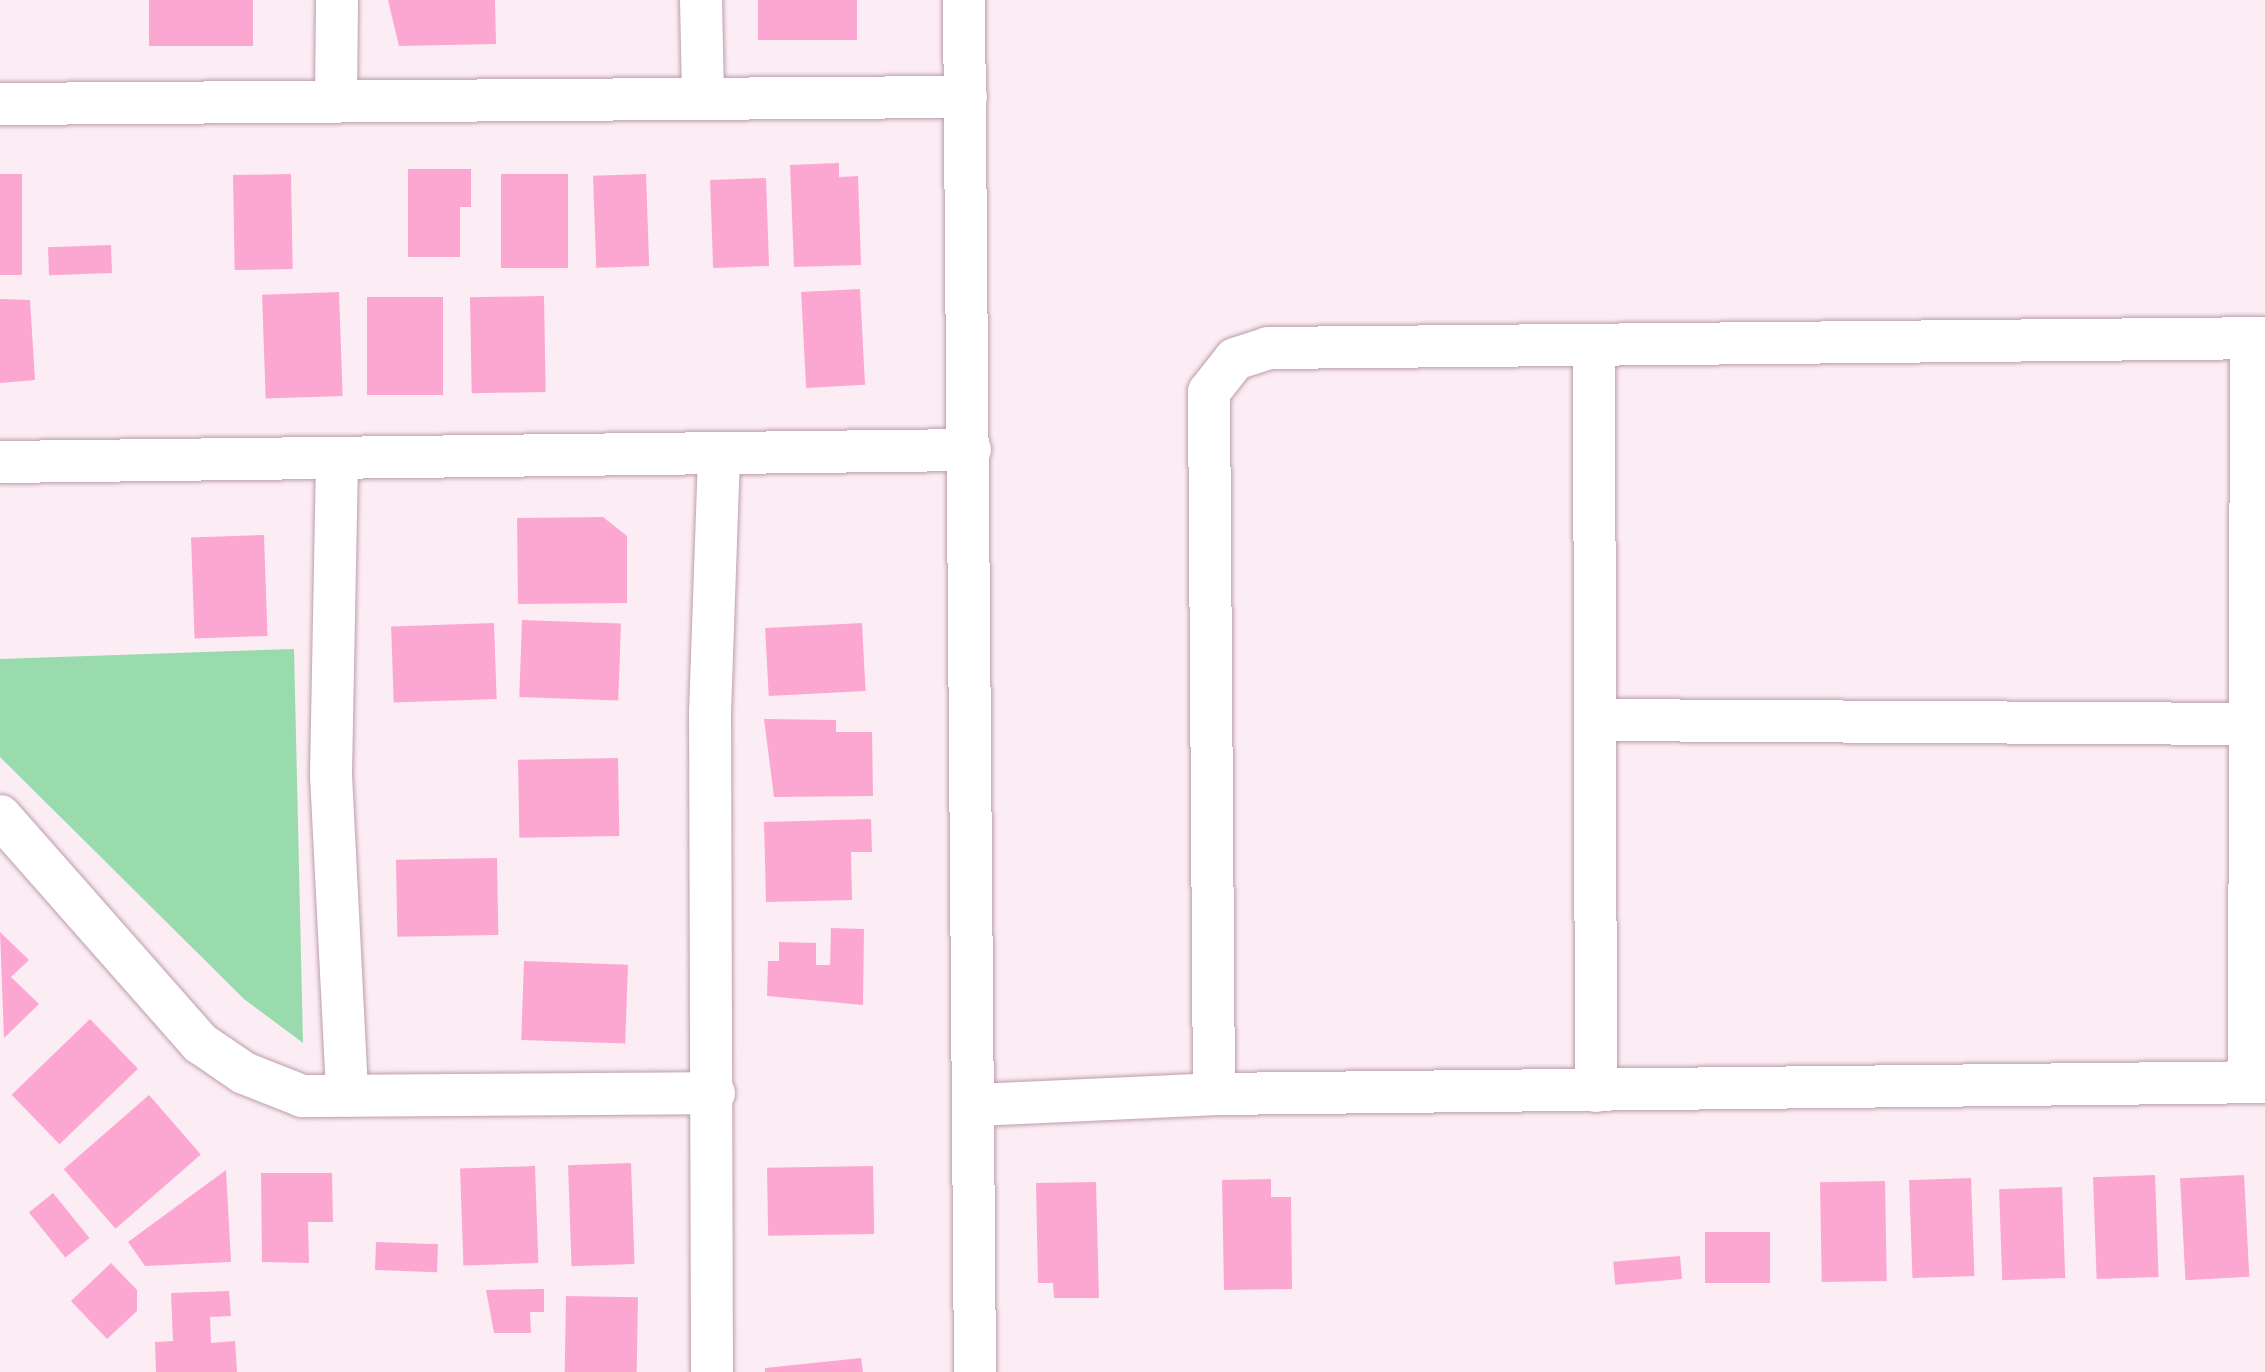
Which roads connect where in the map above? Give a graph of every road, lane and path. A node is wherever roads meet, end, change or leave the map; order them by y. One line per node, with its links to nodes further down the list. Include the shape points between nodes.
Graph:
1 (337, 0): 6 (street)
2 (701, 0): 4 (street)
3 (964, 0): 5 (street)
4 (703, 97): 5 (street); 6 (street)
5 (966, 97): 10 (street)
6 (336, 99): 7 (street)
7 (0, 104)
8 (2258, 338): 9 (street); 15 (street)
9 (1594, 347): 14 (street); 20 (street, via 1268,348 1235,359 1209,392)
10 (970, 450): 11 (street); 22 (street)
11 (719, 457): 12 (street); 19 (street, via 710,713)
12 (337, 461): 13 (street); 21 (street, via 331,775)
13 (0, 462)
14 (1596, 720): 15 (street); 18 (street)
15 (2255, 724): 17 (street)
16 (0, 816): 21 (street, via 200,1043 244,1073 302,1096)
17 (2257, 1082): 18 (street)
18 (1596, 1091): 20 (street)
19 (714, 1093): 21 (street); 23 (street)
20 (1214, 1094): 22 (street)
21 (347, 1096)
22 (976, 1105): 24 (street)
23 (712, 1372)
24 (975, 1372)

